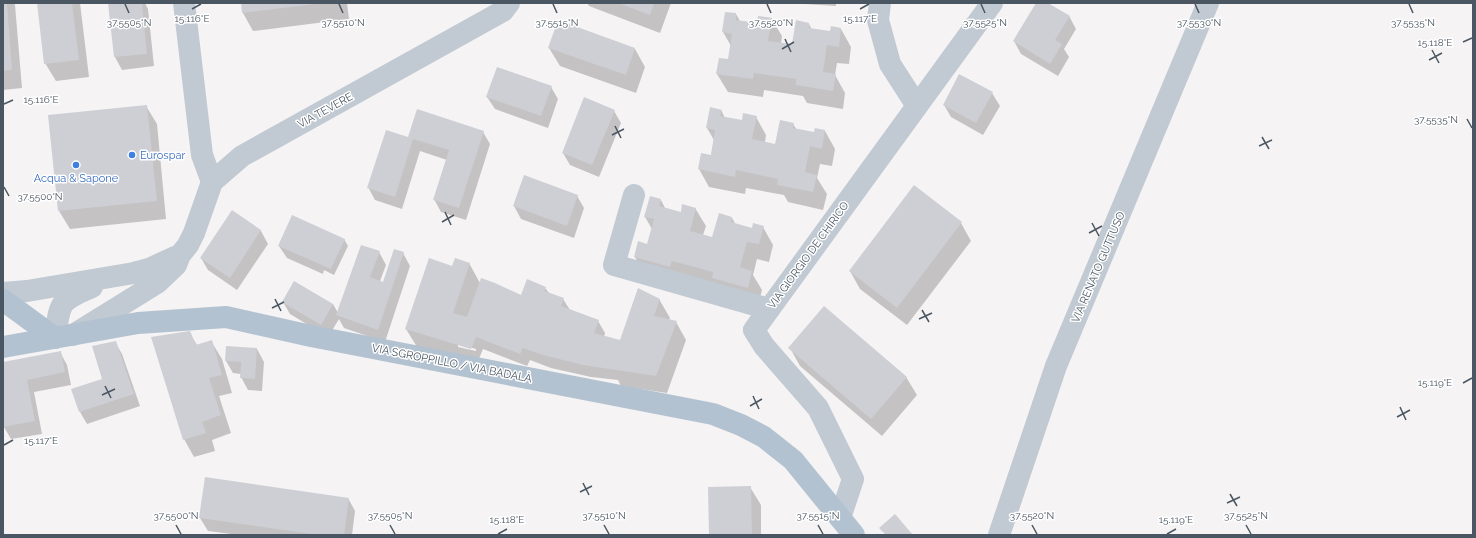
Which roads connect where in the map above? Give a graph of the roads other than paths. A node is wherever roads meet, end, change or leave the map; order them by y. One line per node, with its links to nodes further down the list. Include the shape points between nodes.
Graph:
1 (184, 3): 7 (street, via 202,155)
2 (509, 3): 7 (street, VIA TEVERE, via 503,11 242,156)
3 (880, 3): 6 (street, via 878,20 890,64)
4 (992, 3): 6 (street, VIA GIORGIO DE CHIRICO)
5 (1208, 3): 18 (street, VIA RENATO GUTTUSO, via 1056,366)
6 (917, 106): 13 (street, VIA GIORGIO DE CHIRICO)
7 (212, 182): 9 (street, VIA TEVERE, via 194,233)
8 (634, 195): 13 (street, via 614,265)
9 (180, 255): 10 (street, via 149,269); 14 (street, VIA TEVERE, via 176,265 157,283)
10 (117, 276): 11 (street); 14 (street, via 65,300 59,310)
11 (3, 293)
12 (3, 300): 14 (main road)
13 (769, 309): 16 (street, VIA GIORGIO DE CHIRICO, via 754,330 764,346 818,408 853,479)
14 (64, 336): 15 (main road, VIA SGROPPILLO / VIA BADALÀ); 16 (main road, VIA SGROPPILLO / VIA BADALÀ, via 138,323 226,317 311,336 713,414 764,436 793,460)
15 (3, 347)
16 (840, 518): 17 (main road, VIA SGROPPILLO / VIA BADALÀ)
17 (854, 535)
18 (999, 535)

